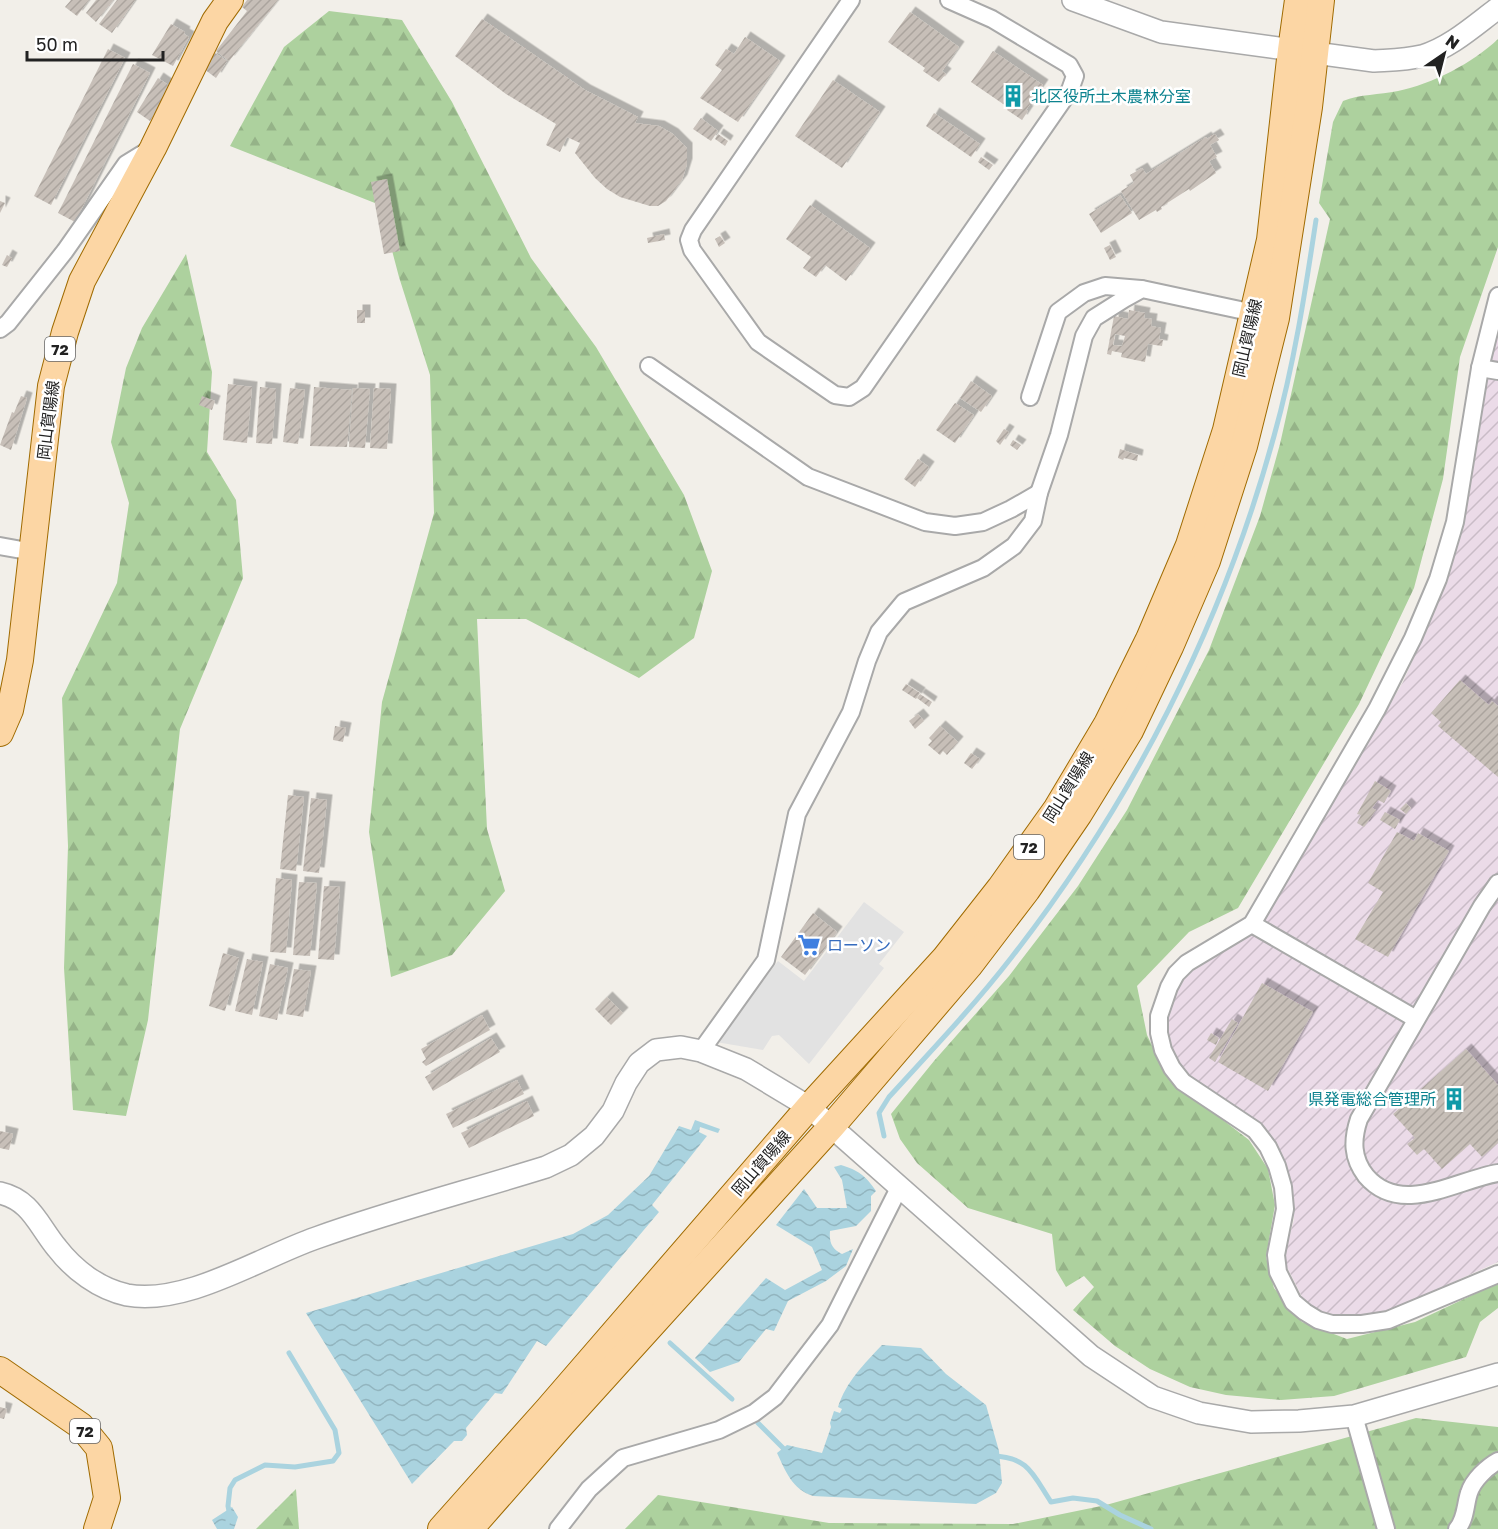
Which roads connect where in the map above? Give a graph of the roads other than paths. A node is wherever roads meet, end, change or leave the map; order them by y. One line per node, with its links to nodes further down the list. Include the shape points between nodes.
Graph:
1 (230, 0): 9 (main road, 岡山賀陽線 / 72, via 215,21)
2 (851, 0): 3 (street, via 688,240 758,342 835,395 849,397 863,388 1070,90 1075,76 1069,64)
3 (949, 0)
4 (1072, 0): 8 (street, via 1161,32)
5 (1298, 0): 8 (main road, 岡山賀陽線 / 72)
6 (1321, 0): 8 (main road, 岡山賀陽線 / 72)
7 (1498, 8): 8 (street, via 1460,36 1423,56 1374,61)
8 (1303, 52): 12 (main road, 岡山賀陽線 / 72); 27 (main road, 岡山賀陽線 / 72, via 1309,107 1276,318 1244,446 1207,561 1170,647 1130,730 1027,890 969,966)
9 (153, 148): 13 (street, via 126,164 65,251); 20 (main road, 岡山賀陽線 / 72, via 82,281 65,332 51,386)
10 (1142, 289): 12 (street); 17 (street, via 1105,286 1084,293 1058,312); 18 (street, via 1094,318 1084,336 1059,435)
11 (1498, 296): 15 (street)
12 (1254, 313): 26 (main road, 岡山賀陽線 / 72, via 1226,430 1190,545 1107,724 1057,808 1000,888 945,958)
13 (0, 329)
14 (649, 366): 18 (street, via 808,477 925,522 955,526 983,522)
15 (1480, 368): 16 (street); 23 (street, via 1455,522 1438,579 1377,709)
16 (1498, 371)
17 (1030, 397)
18 (1039, 493): 25 (street, via 1033,522 1014,546 982,568 904,602 879,632 851,712 796,814 766,960)
19 (0, 546): 20 (street)
20 (33, 552): 21 (main road, 岡山賀陽線 / 72, via 20,660 10,710)
21 (0, 733)
22 (1498, 883): 24 (street)
23 (1252, 924): 24 (street); 31 (street, via 1201,953 1176,974 1163,1000 1159,1033 1172,1068 1184,1082 1255,1130 1268,1147 1283,1187 1285,1209 1276,1254 1278,1272 1293,1302 1318,1320 1362,1324 1396,1317)
24 (1416, 1019): 28 (street, via 1359,1119 1354,1144 1361,1169 1380,1189 1403,1196)
25 (701, 1051): 26 (street, via 746,1069); 30 (street, via 681,1047 656,1050 639,1063 613,1111 594,1136 571,1155 546,1167 315,1238 192,1289 161,1296 127,1295 94,1282 62,1254 26,1204)
26 (809, 1107): 27 (street); 37 (main road, 岡山賀陽線 / 72)
27 (832, 1126): 29 (street); 38 (main road, 岡山賀陽線 / 72)
28 (1498, 1173)
29 (899, 1188): 34 (street, via 1090,1356 1153,1397 1199,1413 1251,1422); 39 (street, via 830,1325 775,1397 754,1413 719,1430 623,1458 589,1489)
30 (0, 1193)
31 (1498, 1274)
32 (0, 1370): 36 (main road, 72, via 81,1426 99,1448 107,1498)
33 (1498, 1374): 34 (street)
34 (1354, 1416): 40 (street)
35 (1498, 1461): 41 (street, via 1488,1466 1470,1490)
36 (97, 1529)
37 (441, 1529)
38 (470, 1529)
39 (558, 1529)
40 (1386, 1529)
41 (1457, 1529)

